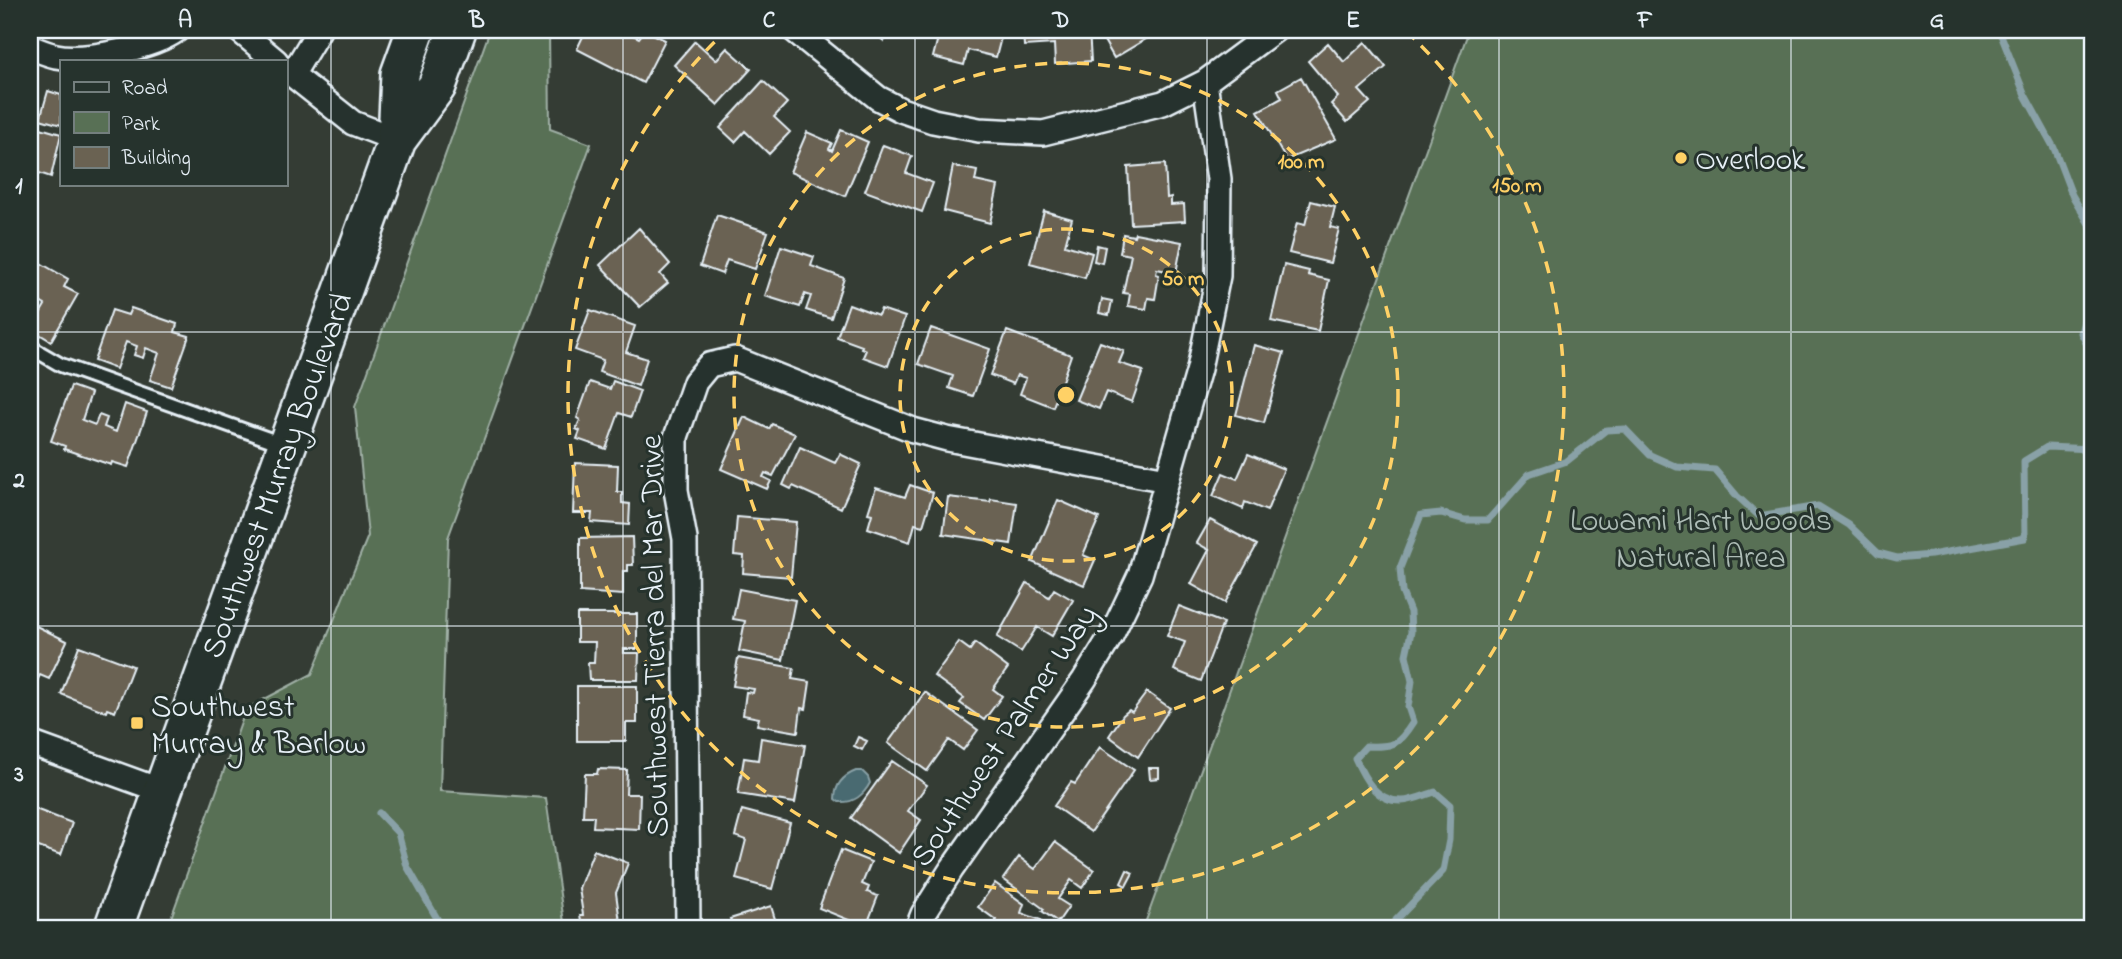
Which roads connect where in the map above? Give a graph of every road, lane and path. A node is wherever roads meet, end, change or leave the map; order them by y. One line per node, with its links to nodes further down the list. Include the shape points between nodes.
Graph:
1 (177, 30): 8 (street, via 109,54 57,56)
2 (239, 30): 9 (street)
3 (318, 30): 10 (street)
4 (416, 30): 13 (main road, Southwest Murray Boulevard, via 400,74)
5 (457, 30): 13 (main road, Southwest Murray Boulevard, via 437,86)
6 (794, 30): 12 (street, via 878,98 933,121 979,130 1043,133 1163,103)
7 (1275, 30): 12 (street)
8 (30, 47)
9 (275, 60)
10 (287, 65)
11 (287, 70): 13 (street, via 353,122)
12 (1205, 82): 16 (street, Southwest Palmer Way, via 1219,179 1218,276 1199,369)
13 (397, 139): 15 (main road, Southwest Murray Boulevard)
14 (30, 347): 15 (lane, via 61,365)
15 (285, 445): 18 (main road, Southwest Murray Boulevard)
16 (1167, 480): 20 (street, Southwest Tierra del Mar Drive, via 947,439 913,430 735,359 709,365 695,382 676,437 676,490 685,539); 21 (street, Southwest Palmer Way, via 1140,575 1111,636 951,870)
17 (30, 743): 18 (street)
18 (162, 791): 19 (main road, Southwest Murray Boulevard)
19 (113, 929)
20 (688, 929)
21 (917, 929)

